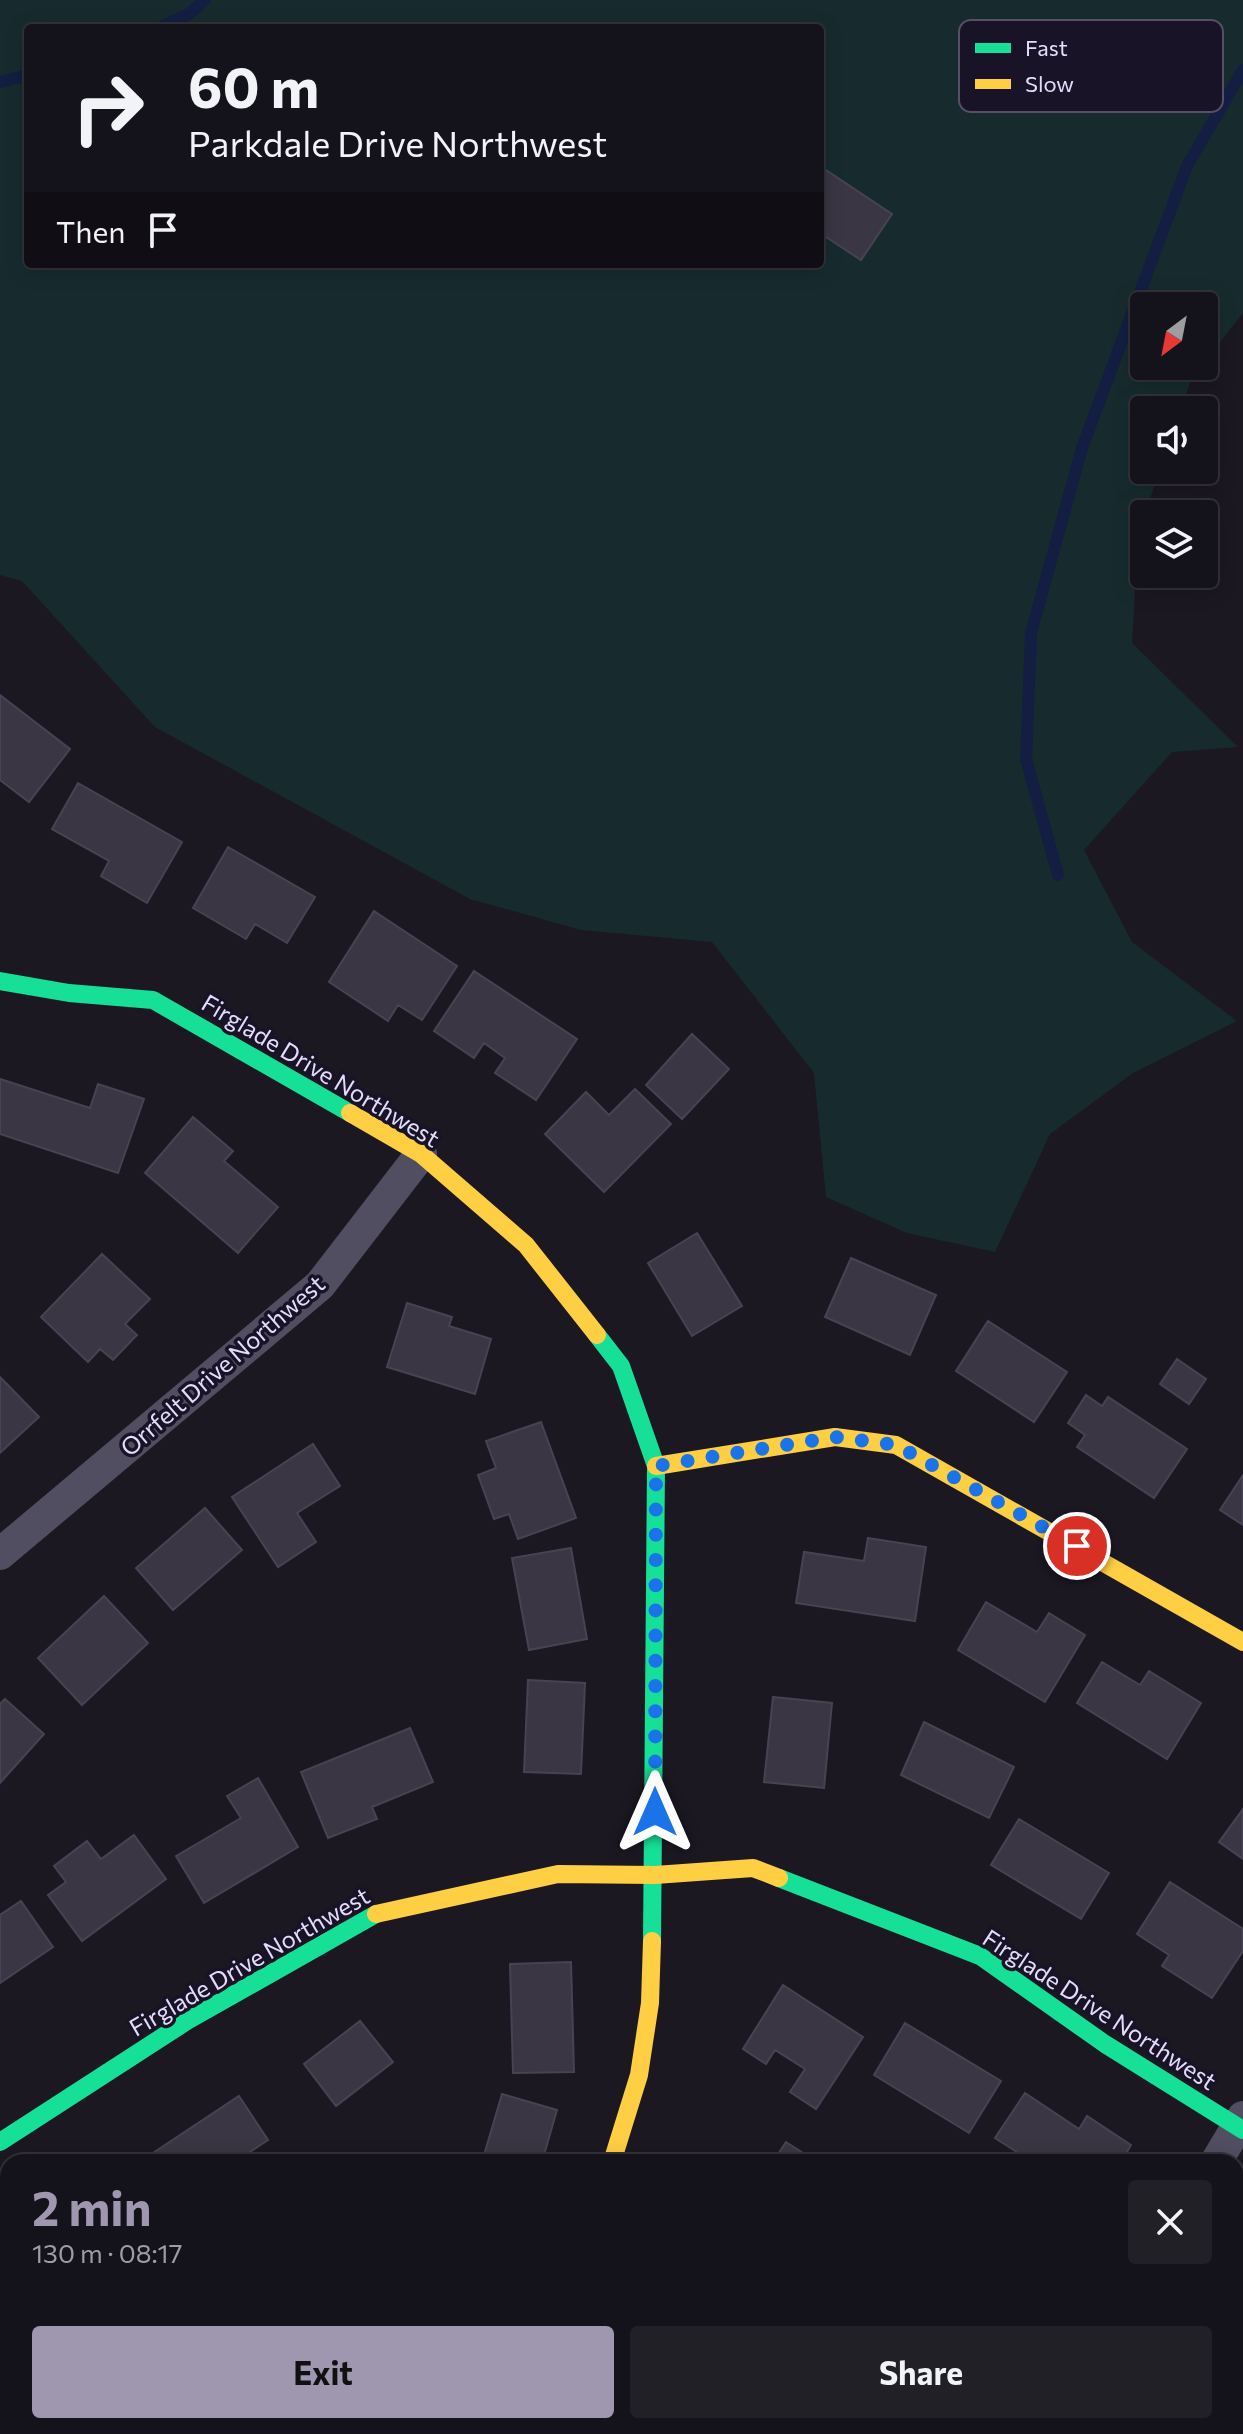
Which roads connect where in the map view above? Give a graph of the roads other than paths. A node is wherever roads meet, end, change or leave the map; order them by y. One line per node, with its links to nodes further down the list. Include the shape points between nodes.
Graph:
1 (0, 981): 2 (street, Firglade Drive Northwest, via 153,1000)
2 (421, 1154): 3 (street, Firglade Drive Northwest, via 526,1245 621,1366); 4 (street, Orrfelt Drive Northwest, via 320,1285)
3 (656, 1466): 5 (street, via 835,1437 896,1445); 6 (street, Firglade Drive Northwest)
4 (0, 1554)
5 (1243, 1642)
6 (655, 1875): 7 (street, Firglade Drive Northwest, via 753,1868 980,1956 1105,2044); 8 (street, Firglade Drive Northwest, via 558,1874 383,1910 187,2021); 9 (street, Firglade Drive Northwest, via 650,2003 639,2075)
7 (1241, 2125): 10 (street)
8 (0, 2142)
9 (614, 2154)
10 (1221, 2154)

